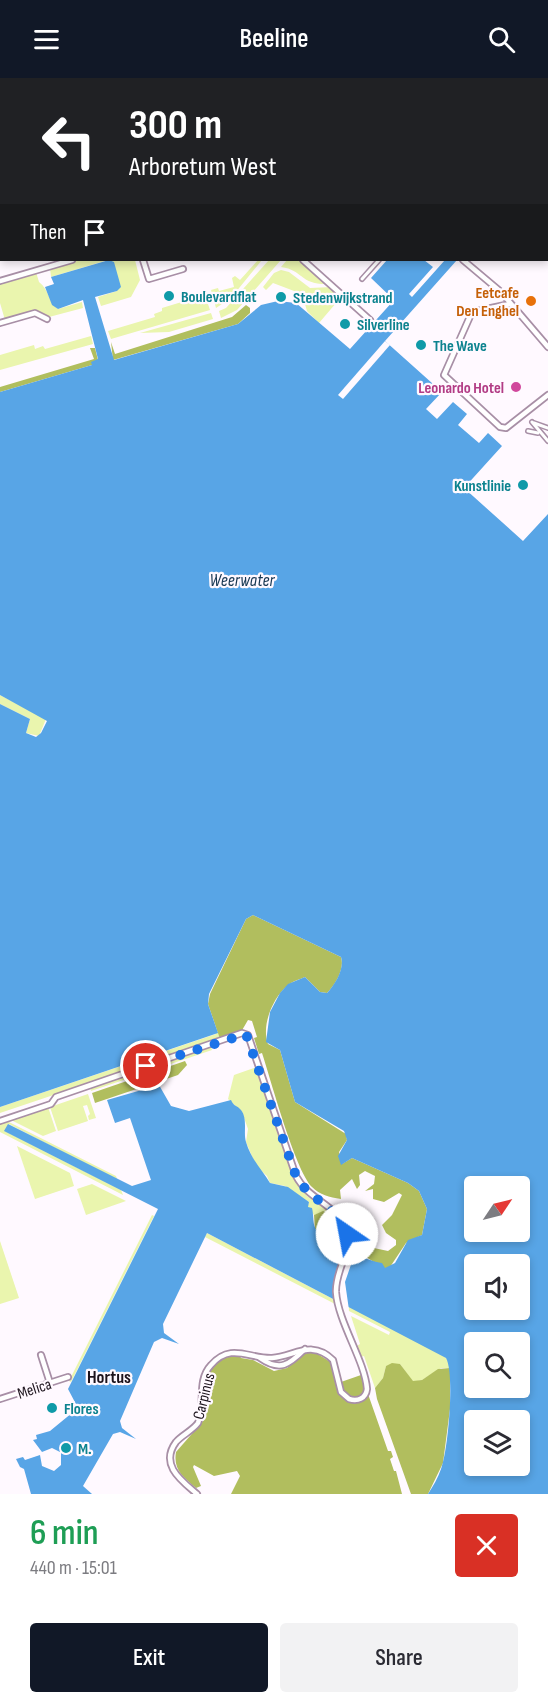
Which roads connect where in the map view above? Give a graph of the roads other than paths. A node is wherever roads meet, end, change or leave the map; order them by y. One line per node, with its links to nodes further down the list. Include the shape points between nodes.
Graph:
1 (49, 261): 7 (street)
2 (68, 261): 7 (street)
3 (143, 261): 8 (street, via 149,279)
4 (304, 261): 13 (street)
5 (378, 261): 9 (street)
6 (464, 261): 11 (street)
7 (51, 266): 10 (street)
8 (183, 269)
9 (362, 279)
10 (0, 280)
11 (510, 304): 15 (street); 16 (street, via 472,312 444,375 500,427 506,428)
12 (47, 319): 14 (street, via 35,313)
13 (370, 320)
14 (0, 323)
15 (548, 347)
16 (548, 395)
17 (548, 428): 19 (street, via 532,422)
18 (528, 430): 19 (street)
19 (540, 433): 20 (street)
20 (548, 441)
21 (0, 1122): 22 (street, via 51,1104 56,1096 246,1034 296,1176 307,1193 340,1218 348,1242 337,1283 339,1305 367,1389 363,1398 349,1399 341,1392 333,1360 319,1350)
22 (305, 1349): 24 (street, Carpinus, via 271,1358); 24 (street, Carpinus, via 282,1367)
23 (41, 1355): 26 (street)
24 (258, 1356): 28 (street, Carpinus, via 244,1352 229,1354 216,1360 204,1375 200,1419 177,1442 171,1460 174,1474)
25 (68, 1377): 26 (street, Melica)
26 (50, 1383): 27 (street, Melica)
27 (0, 1399)
28 (197, 1494)

